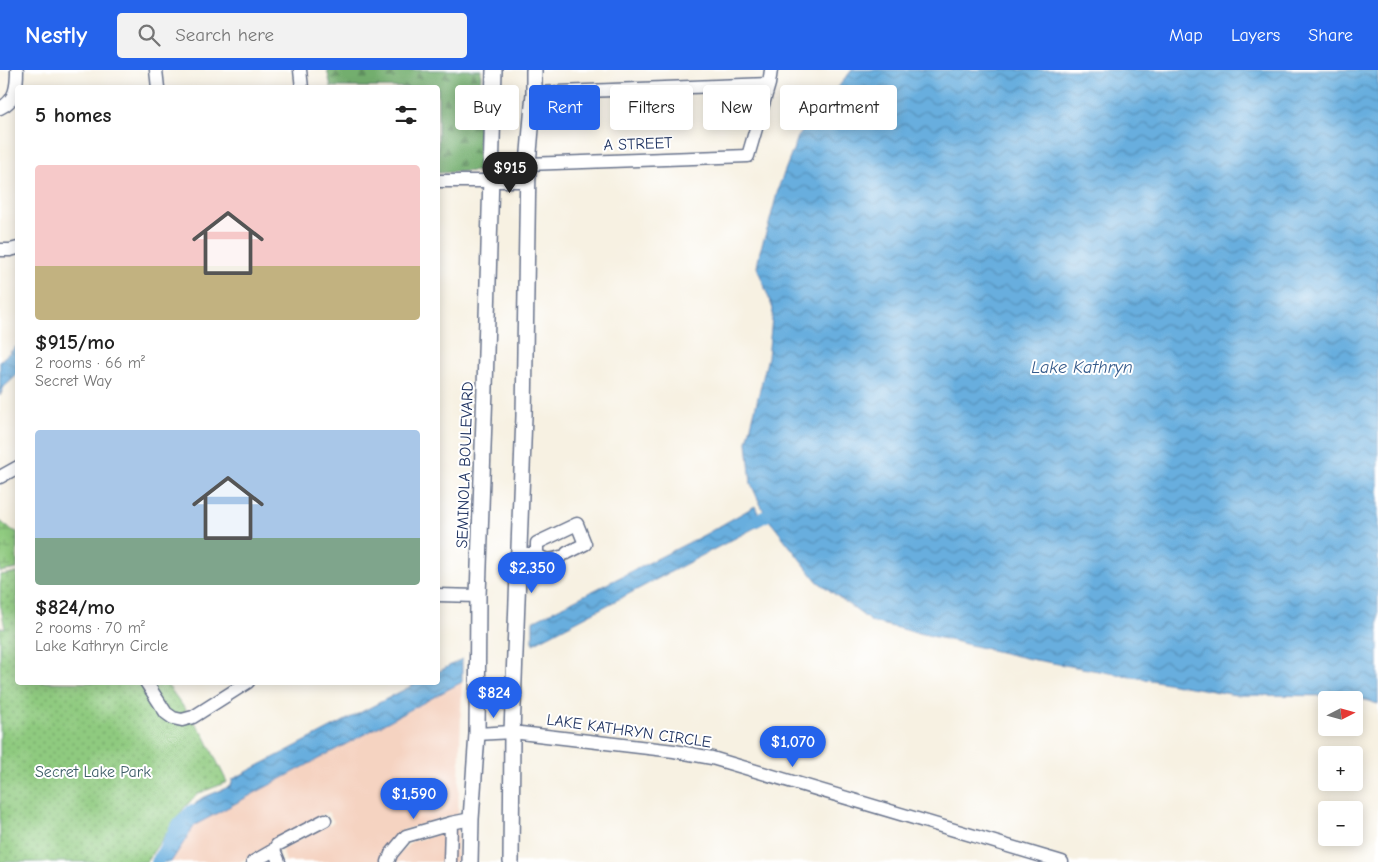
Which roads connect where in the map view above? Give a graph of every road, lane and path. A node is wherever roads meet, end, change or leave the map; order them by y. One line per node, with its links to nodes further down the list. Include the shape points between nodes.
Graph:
1 (17, 70): 8 (street)
2 (156, 70): 9 (street)
3 (300, 70): 10 (street)
4 (494, 70): 17 (main road, SEMINOLA BOULEVARD)
5 (534, 70): 11 (main road)
6 (771, 70): 7 (street)
7 (769, 84): 12 (street); 16 (street, A STREET, via 748,156)
8 (17, 85)
9 (158, 85)
10 (302, 85)
11 (534, 85)
12 (600, 90)
13 (15, 92): 14 (street)
14 (0, 108)
15 (531, 130): 16 (main road)
16 (528, 164): 19 (main road)
17 (492, 180): 18 (street); 19 (street); 27 (main road, SEMINOLA BOULEVARD)
18 (440, 181)
19 (528, 181): 24 (main road)
20 (15, 249): 21 (street)
21 (0, 250)
22 (15, 469): 23 (street)
23 (0, 477)
24 (519, 554): 25 (street); 30 (main road)
25 (537, 554): 25 (street, via 537,543 577,524 585,544 555,560 546,560)
26 (440, 595): 27 (street)
27 (478, 596): 31 (main road, SEMINOLA BOULEVARD)
28 (148, 685): 29 (street, via 162,709 169,716 182,720 193,717)
29 (243, 685)
30 (512, 732): 31 (street, LAKE KATHRYN CIRCLE); 40 (main road); 41 (street, LAKE KATHRYN CIRCLE, via 712,758)
31 (477, 734): 32 (main road, SEMINOLA BOULEVARD)
32 (471, 819): 34 (street); 39 (main road, SEMINOLA BOULEVARD)
33 (325, 820): 35 (street, via 277,845)
34 (451, 823): 37 (street, via 406,836); 38 (street)
35 (276, 856): 36 (street)
36 (253, 862)
37 (388, 862)
38 (450, 862)
39 (470, 862)
40 (511, 862)
41 (1062, 862)

